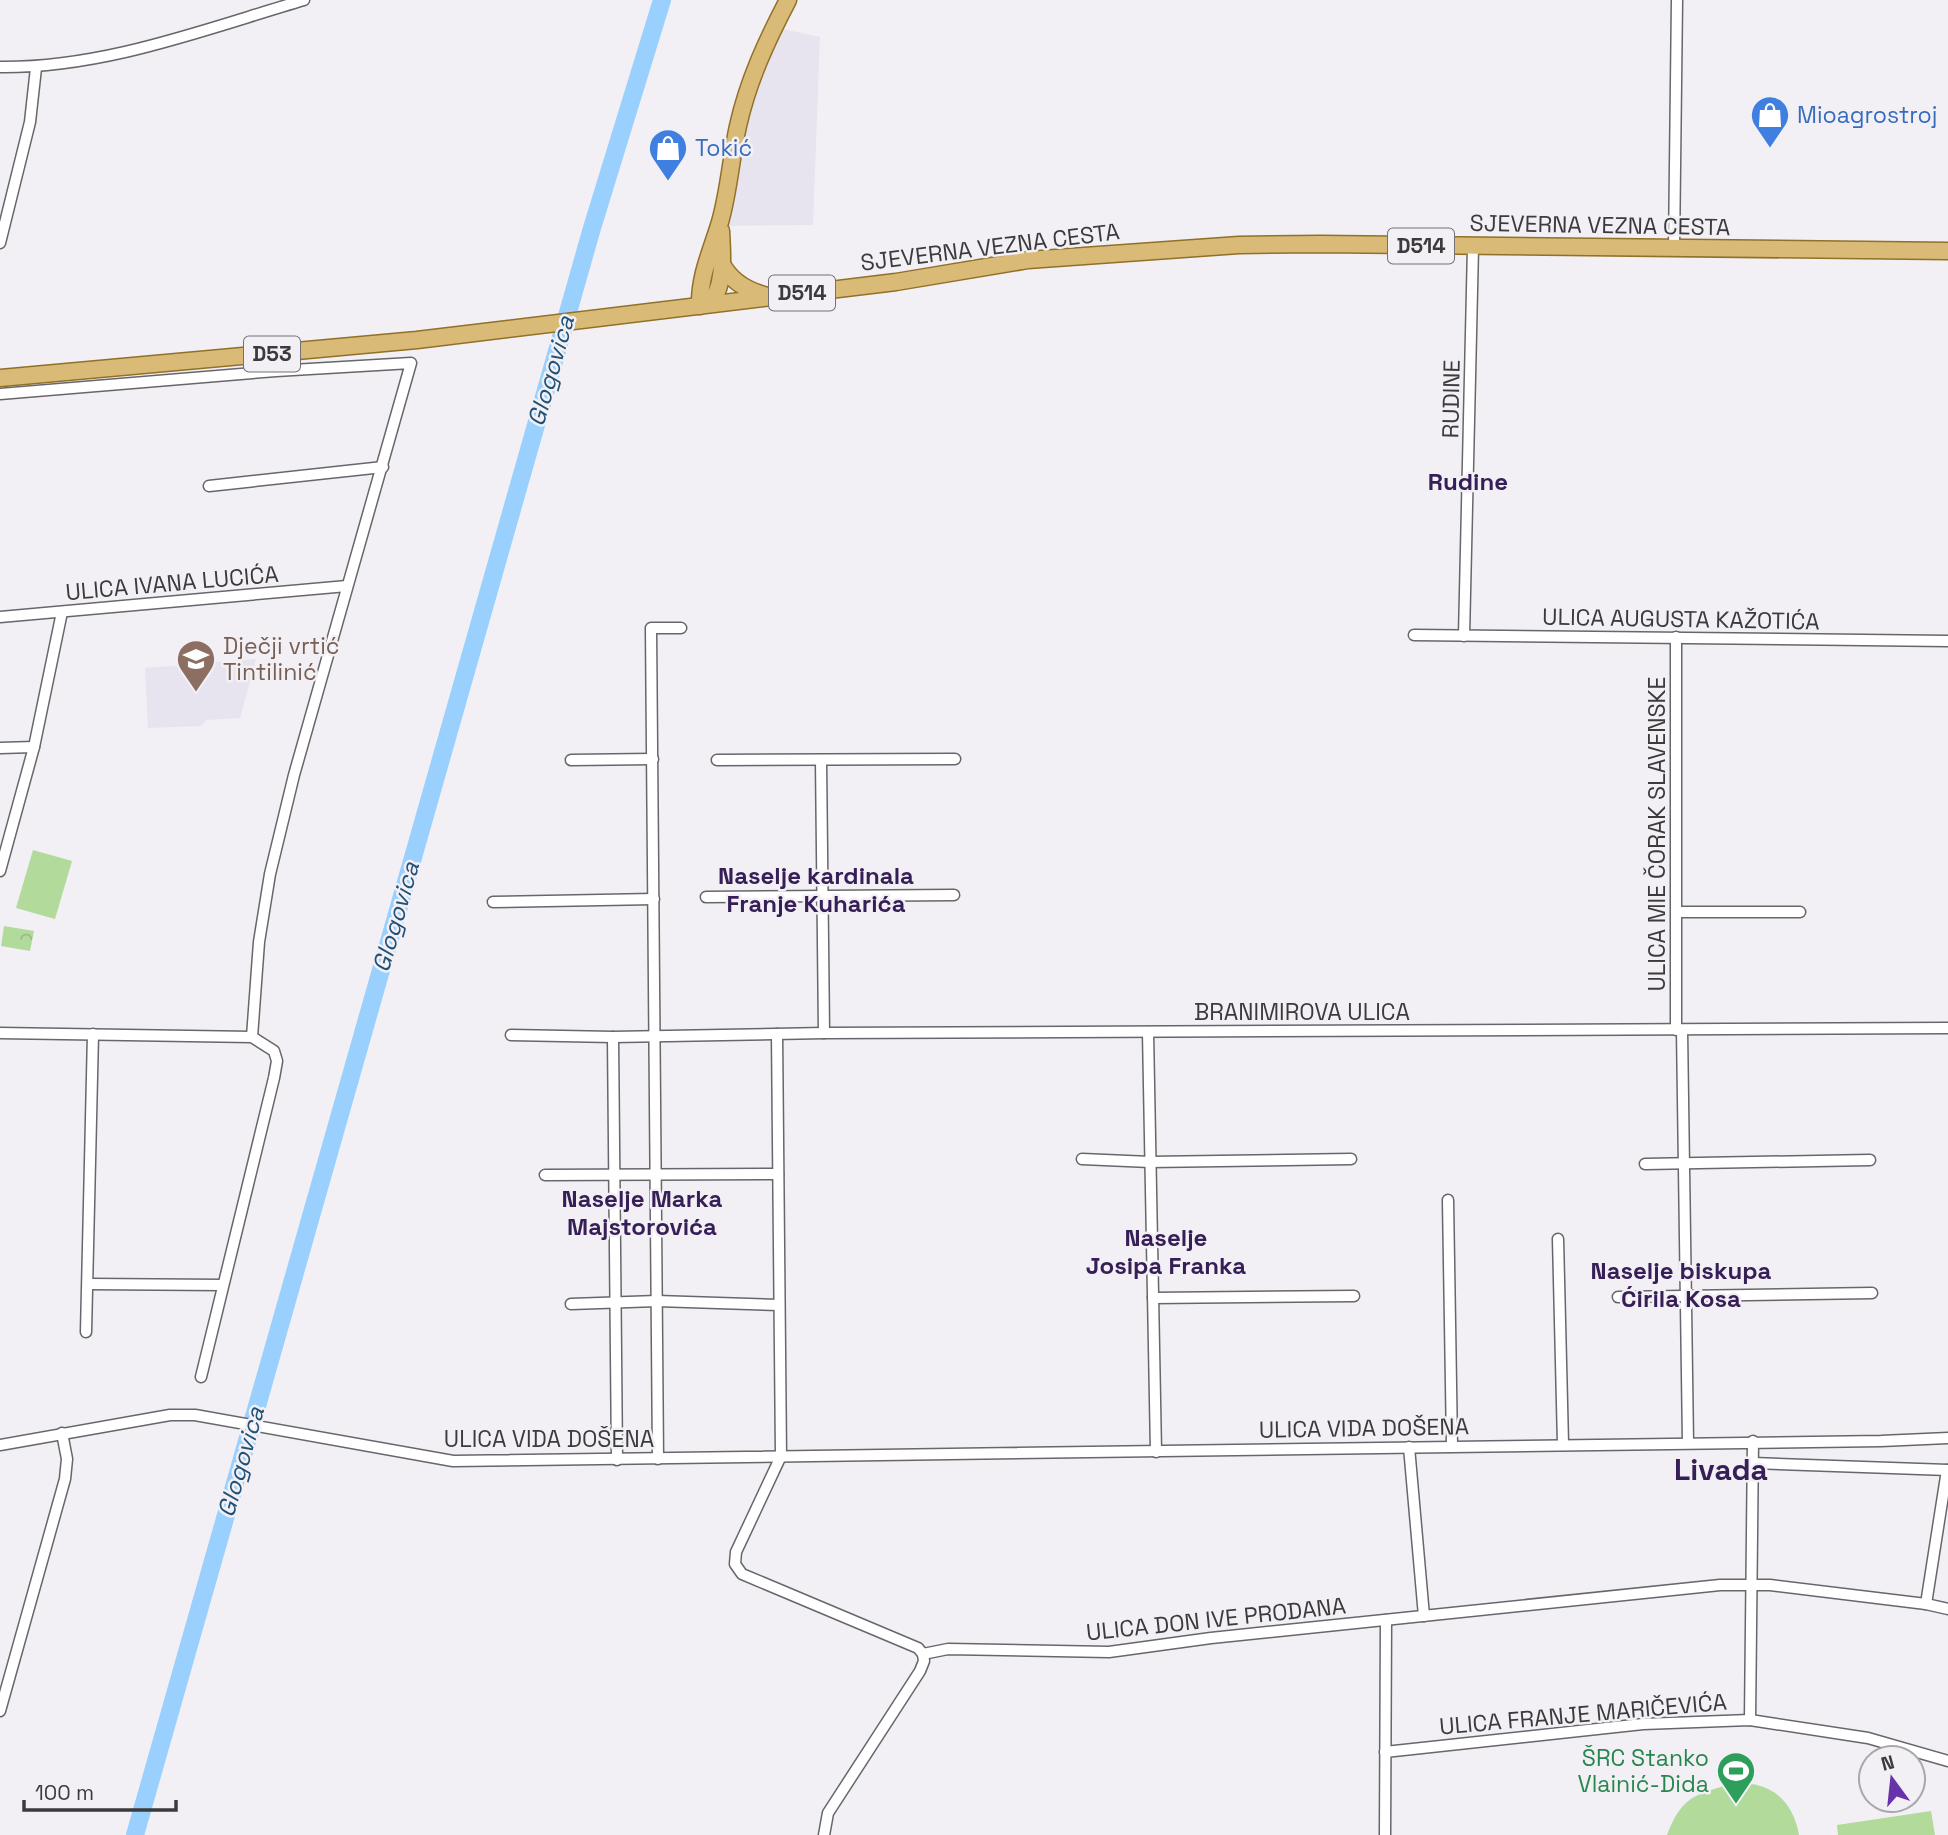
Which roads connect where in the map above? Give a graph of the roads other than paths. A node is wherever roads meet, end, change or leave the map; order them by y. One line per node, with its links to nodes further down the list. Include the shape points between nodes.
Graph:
1 (304, 0): 5 (street, via 122,54)
2 (788, 0): 6 (main road, via 749,87)
3 (1677, 0): 9 (street)
4 (0, 67): 5 (street)
5 (36, 68): 7 (street, via 30,122)
6 (720, 221): 11 (main road); 13 (main road, via 707,261)
7 (0, 243)
8 (1474, 247): 9 (main road, SJEVERNA VEZNA CESTA / D514); 12 (main road, SJEVERNA VEZNA CESTA / D514, via 1321,244 1158,250 1028,260); 25 (street, RUDINE)
9 (1674, 249): 10 (main road, SJEVERNA VEZNA CESTA / D514)
10 (1948, 251)
11 (721, 262): 12 (main road, via 742,286); 13 (main road, via 714,300)
12 (774, 297): 13 (main road, SJEVERNA VEZNA CESTA / D514)
13 (705, 305): 14 (main road, SJEVERNA VEZNA CESTA / D53)
14 (276, 354): 15 (street); 16 (main road, SJEVERNA VEZNA CESTA / D53)
15 (276, 371): 17 (street); 18 (street, via 411,363)
16 (0, 378)
17 (0, 394)
18 (383, 467): 19 (street); 20 (street)
19 (209, 486)
20 (347, 586): 21 (street, ULICA IVANA LUCIĆA); 52 (street, via 270,874)
21 (62, 612): 22 (street, ULICA IVANA LUCIĆA); 28 (street)
22 (0, 617)
23 (681, 628): 30 (street, via 651,628)
24 (1414, 635): 25 (street, ULICA AUGUSTA KAŽOTIĆA)
25 (1465, 636): 26 (street, ULICA AUGUSTA KAŽOTIĆA)
26 (1676, 637): 27 (street, ULICA AUGUSTA KAŽOTIĆA); 41 (street, ULICA MIE ČORAK SLAVENSKE)
27 (1948, 641)
28 (34, 747): 29 (street); 35 (street)
29 (0, 748)
30 (653, 759): 32 (street); 39 (street)
31 (955, 759): 33 (street)
32 (571, 760)
33 (821, 760): 34 (street); 38 (street)
34 (717, 761)
35 (0, 871)
36 (954, 895): 38 (street)
37 (706, 897): 38 (street)
38 (822, 897): 47 (street)
39 (654, 899): 40 (street); 51 (street)
40 (493, 902)
41 (1676, 912): 42 (street); 44 (street, ULICA MIE ČORAK SLAVENSKE)
42 (1800, 912)
43 (1948, 1028): 44 (street, BRANIMIROVA ULICA)
44 (1679, 1030): 45 (street, BRANIMIROVA ULICA); 58 (street)
45 (1148, 1032): 47 (street, BRANIMIROVA ULICA); 57 (street)
46 (0, 1033): 48 (street)
47 (824, 1033): 49 (street, BRANIMIROVA ULICA)
48 (93, 1034): 52 (street); 66 (street)
49 (777, 1034): 51 (street, BRANIMIROVA ULICA); 61 (street)
50 (511, 1035): 53 (street, BRANIMIROVA ULICA)
51 (656, 1036): 53 (street, BRANIMIROVA ULICA); 60 (street)
52 (252, 1037): 67 (street, via 274,1051 277,1061)
53 (613, 1037): 63 (street)
54 (1082, 1160): 57 (street)
55 (1351, 1160): 57 (street)
56 (1870, 1160): 58 (street)
57 (1150, 1162): 72 (street)
58 (1684, 1163): 59 (street); 70 (street)
59 (1645, 1164)
60 (657, 1174): 61 (street); 63 (street); 73 (street)
61 (778, 1174): 76 (street)
62 (545, 1175): 63 (street)
63 (614, 1175): 74 (street)
64 (1448, 1200): 85 (street)
65 (1558, 1239): 83 (street)
66 (88, 1284): 67 (street); 77 (street)
67 (223, 1285): 78 (street)
68 (1872, 1293): 70 (street)
69 (1354, 1296): 72 (street)
70 (1686, 1296): 71 (street); 82 (street)
71 (1618, 1297)
72 (1153, 1298): 87 (street)
73 (657, 1300): 74 (street); 76 (street); 89 (street)
74 (615, 1302): 75 (street); 90 (street)
75 (571, 1304)
76 (779, 1305): 88 (street)
77 (86, 1332)
78 (201, 1377)
79 (62, 1433): 84 (street, ULICA VIDA DOŠENA); 90 (street, ULICA VIDA DOŠENA, via 195,1415 453,1461); 99 (street, via 65,1479)
80 (1948, 1438): 81 (street, ULICA VIDA DOŠENA)
81 (1753, 1441): 82 (street, ULICA VIDA DOŠENA); 91 (street)
82 (1688, 1443): 83 (street, ULICA VIDA DOŠENA)
83 (1563, 1444): 85 (street, ULICA VIDA DOŠENA)
84 (0, 1445)
85 (1452, 1446): 86 (street, ULICA VIDA DOŠENA)
86 (1409, 1447): 87 (street, ULICA VIDA DOŠENA); 96 (street)
87 (1156, 1451): 88 (street, ULICA VIDA DOŠENA)
88 (781, 1456): 89 (street, ULICA VIDA DOŠENA); 98 (street, via 736,1552 737,1569)
89 (658, 1459): 90 (street, ULICA VIDA DOŠENA)
90 (617, 1460)
91 (1753, 1462): 92 (street); 93 (street)
92 (1947, 1470): 94 (street)
93 (1753, 1584): 94 (street, ULICA DON IVE PRODANA); 96 (street, ULICA DON IVE PRODANA); 100 (street)
94 (1926, 1604): 95 (street, ULICA DON IVE PRODANA)
95 (1948, 1609)
96 (1424, 1616): 97 (street, ULICA DON IVE PRODANA)
97 (1386, 1620): 98 (street, ULICA DON IVE PRODANA, via 1109,1653 948,1649); 101 (street)
98 (923, 1654): 103 (street, via 920,1671 828,1813)
99 (0, 1710)
100 (1750, 1720): 101 (street, ULICA FRANJE MARIČEVIĆA, via 1643,1724); 102 (street, ULICA FRANJE MARIČEVIĆA, via 1868,1738)
101 (1385, 1752): 104 (street)
102 (1948, 1761)
103 (824, 1835)
104 (1385, 1835)

